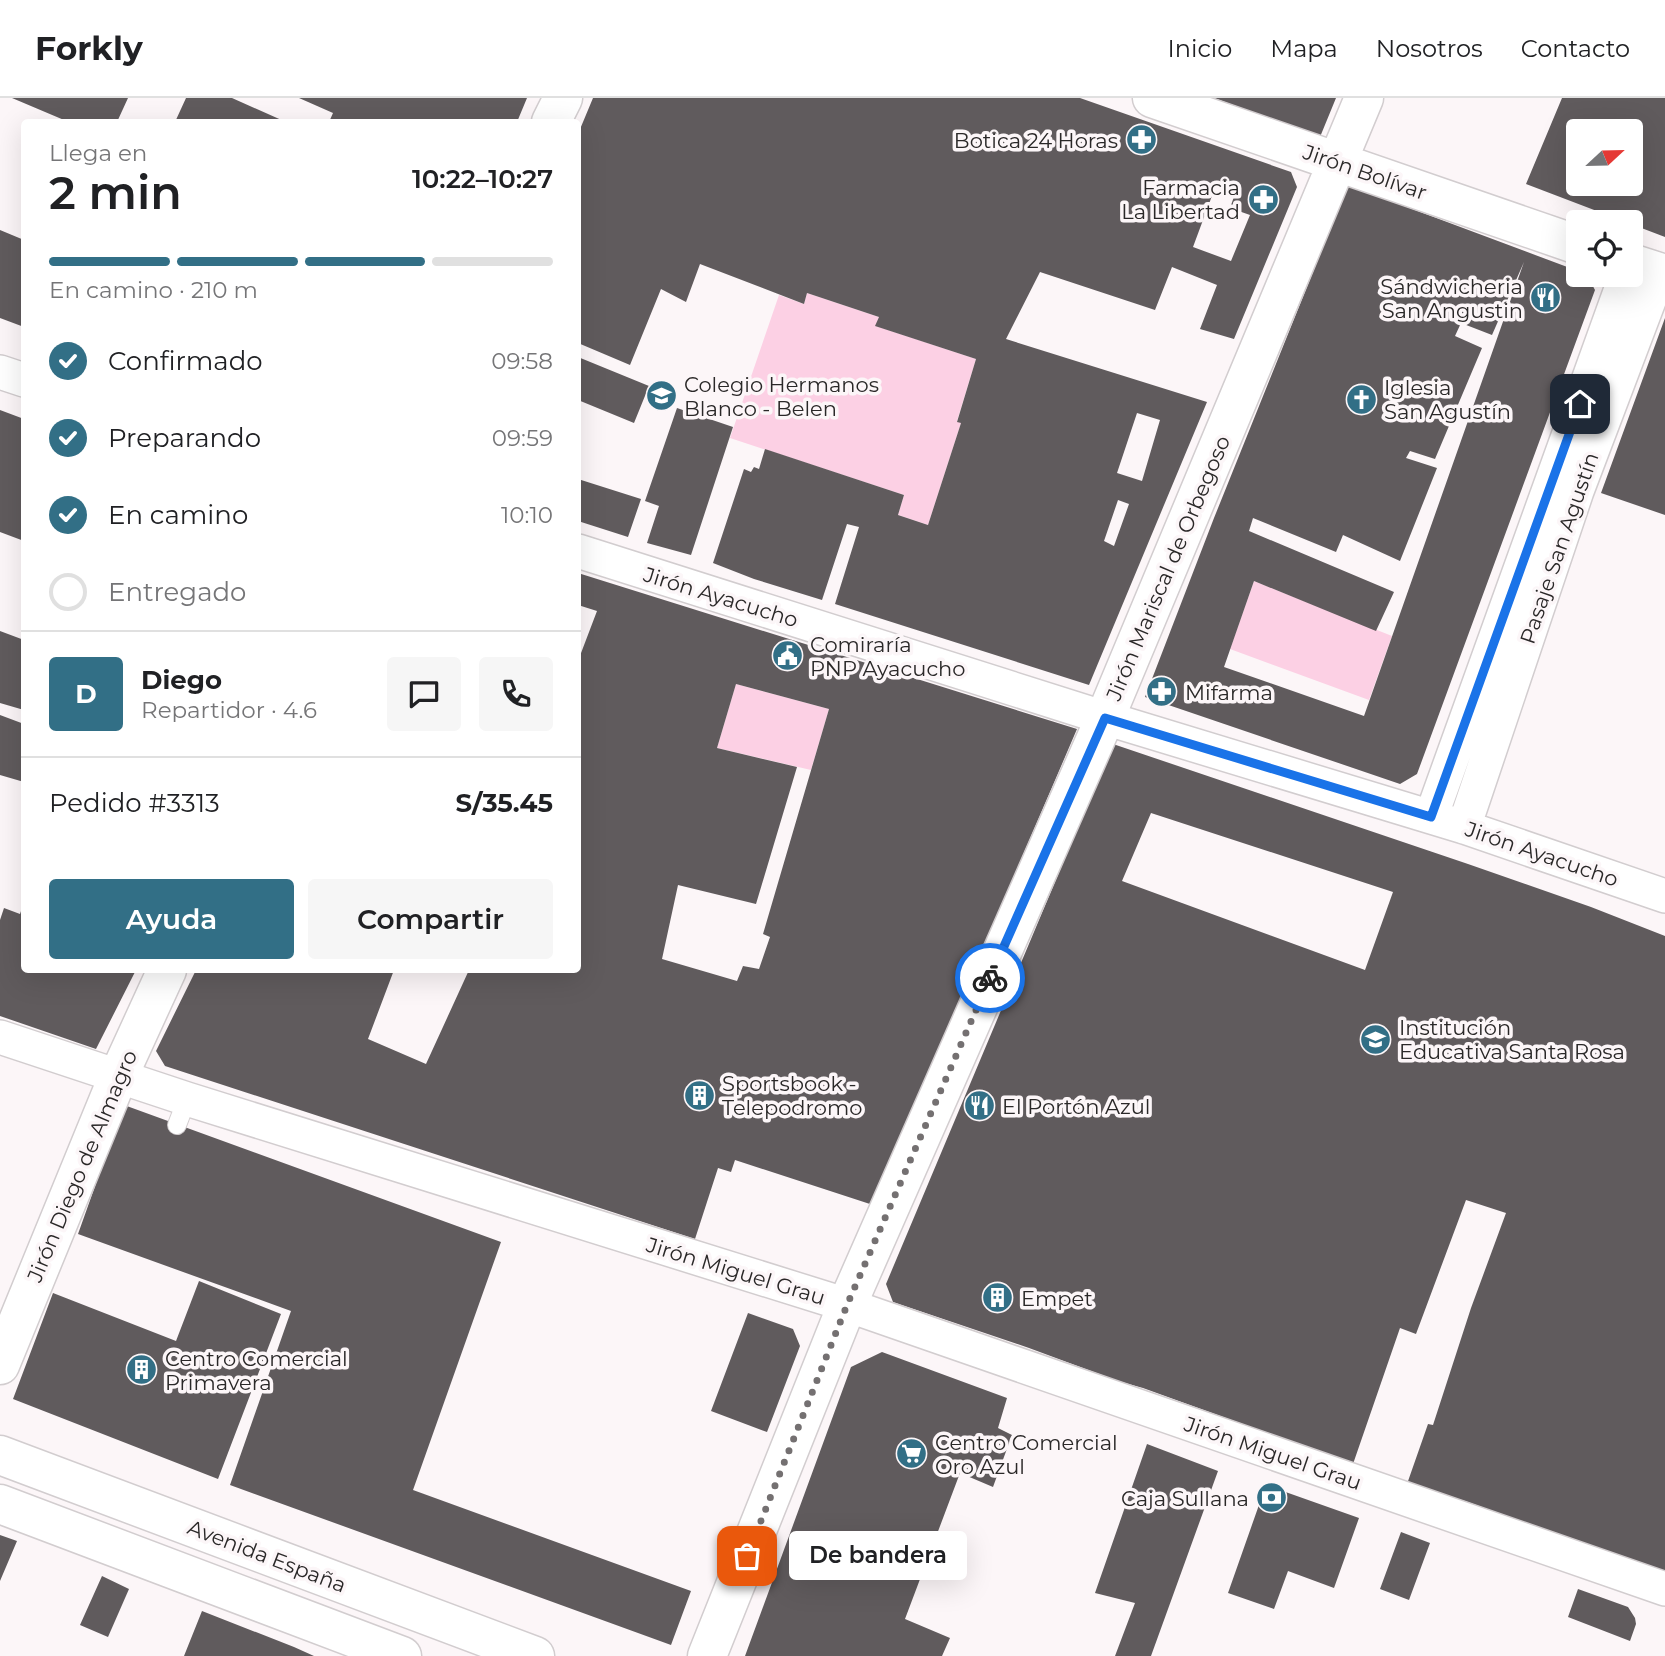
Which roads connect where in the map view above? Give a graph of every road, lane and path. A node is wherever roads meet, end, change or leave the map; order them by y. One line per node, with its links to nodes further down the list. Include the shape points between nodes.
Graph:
1 (563, 98): 4 (street)
2 (1152, 98): 5 (street, Jirón Bolívar)
3 (1364, 98): 5 (street, Jirón Mariscal de Orbegoso)
4 (552, 119)
5 (1338, 162): 6 (street, Jirón Bolívar); 11 (street, Jirón Mariscal de Orbegoso)
6 (1566, 241)
7 (1645, 271): 12 (street, Pasaje San Agustín); 13 (street, Pasaje San Agustín)
8 (0, 372): 9 (street)
9 (21, 379)
10 (581, 552): 11 (street, Jirón Ayacucho)
11 (1105, 718): 12 (street, Jirón Ayacucho); 18 (street, Jirón Mariscal de Orbegoso)
12 (1431, 817): 13 (street, Jirón Ayacucho)
13 (1464, 827): 14 (street, Jirón Ayacucho)
14 (1665, 895)
15 (166, 973): 17 (street, Jirón Diego de Almagro)
16 (0, 1037): 17 (street, Jirón Miguel Grau)
17 (118, 1077): 18 (street, Jirón Miguel Grau, via 182,1112); 19 (street, Jirón Diego de Almagro)
18 (847, 1305): 22 (street, Jirón Miguel Grau); 25 (street, Jirón Mariscal de Orbegoso)
19 (0, 1365)
20 (0, 1455): 24 (street, Avenida España)
21 (0, 1504): 23 (street)
22 (1665, 1589)
23 (402, 1656)
24 (535, 1656)
25 (707, 1656)

